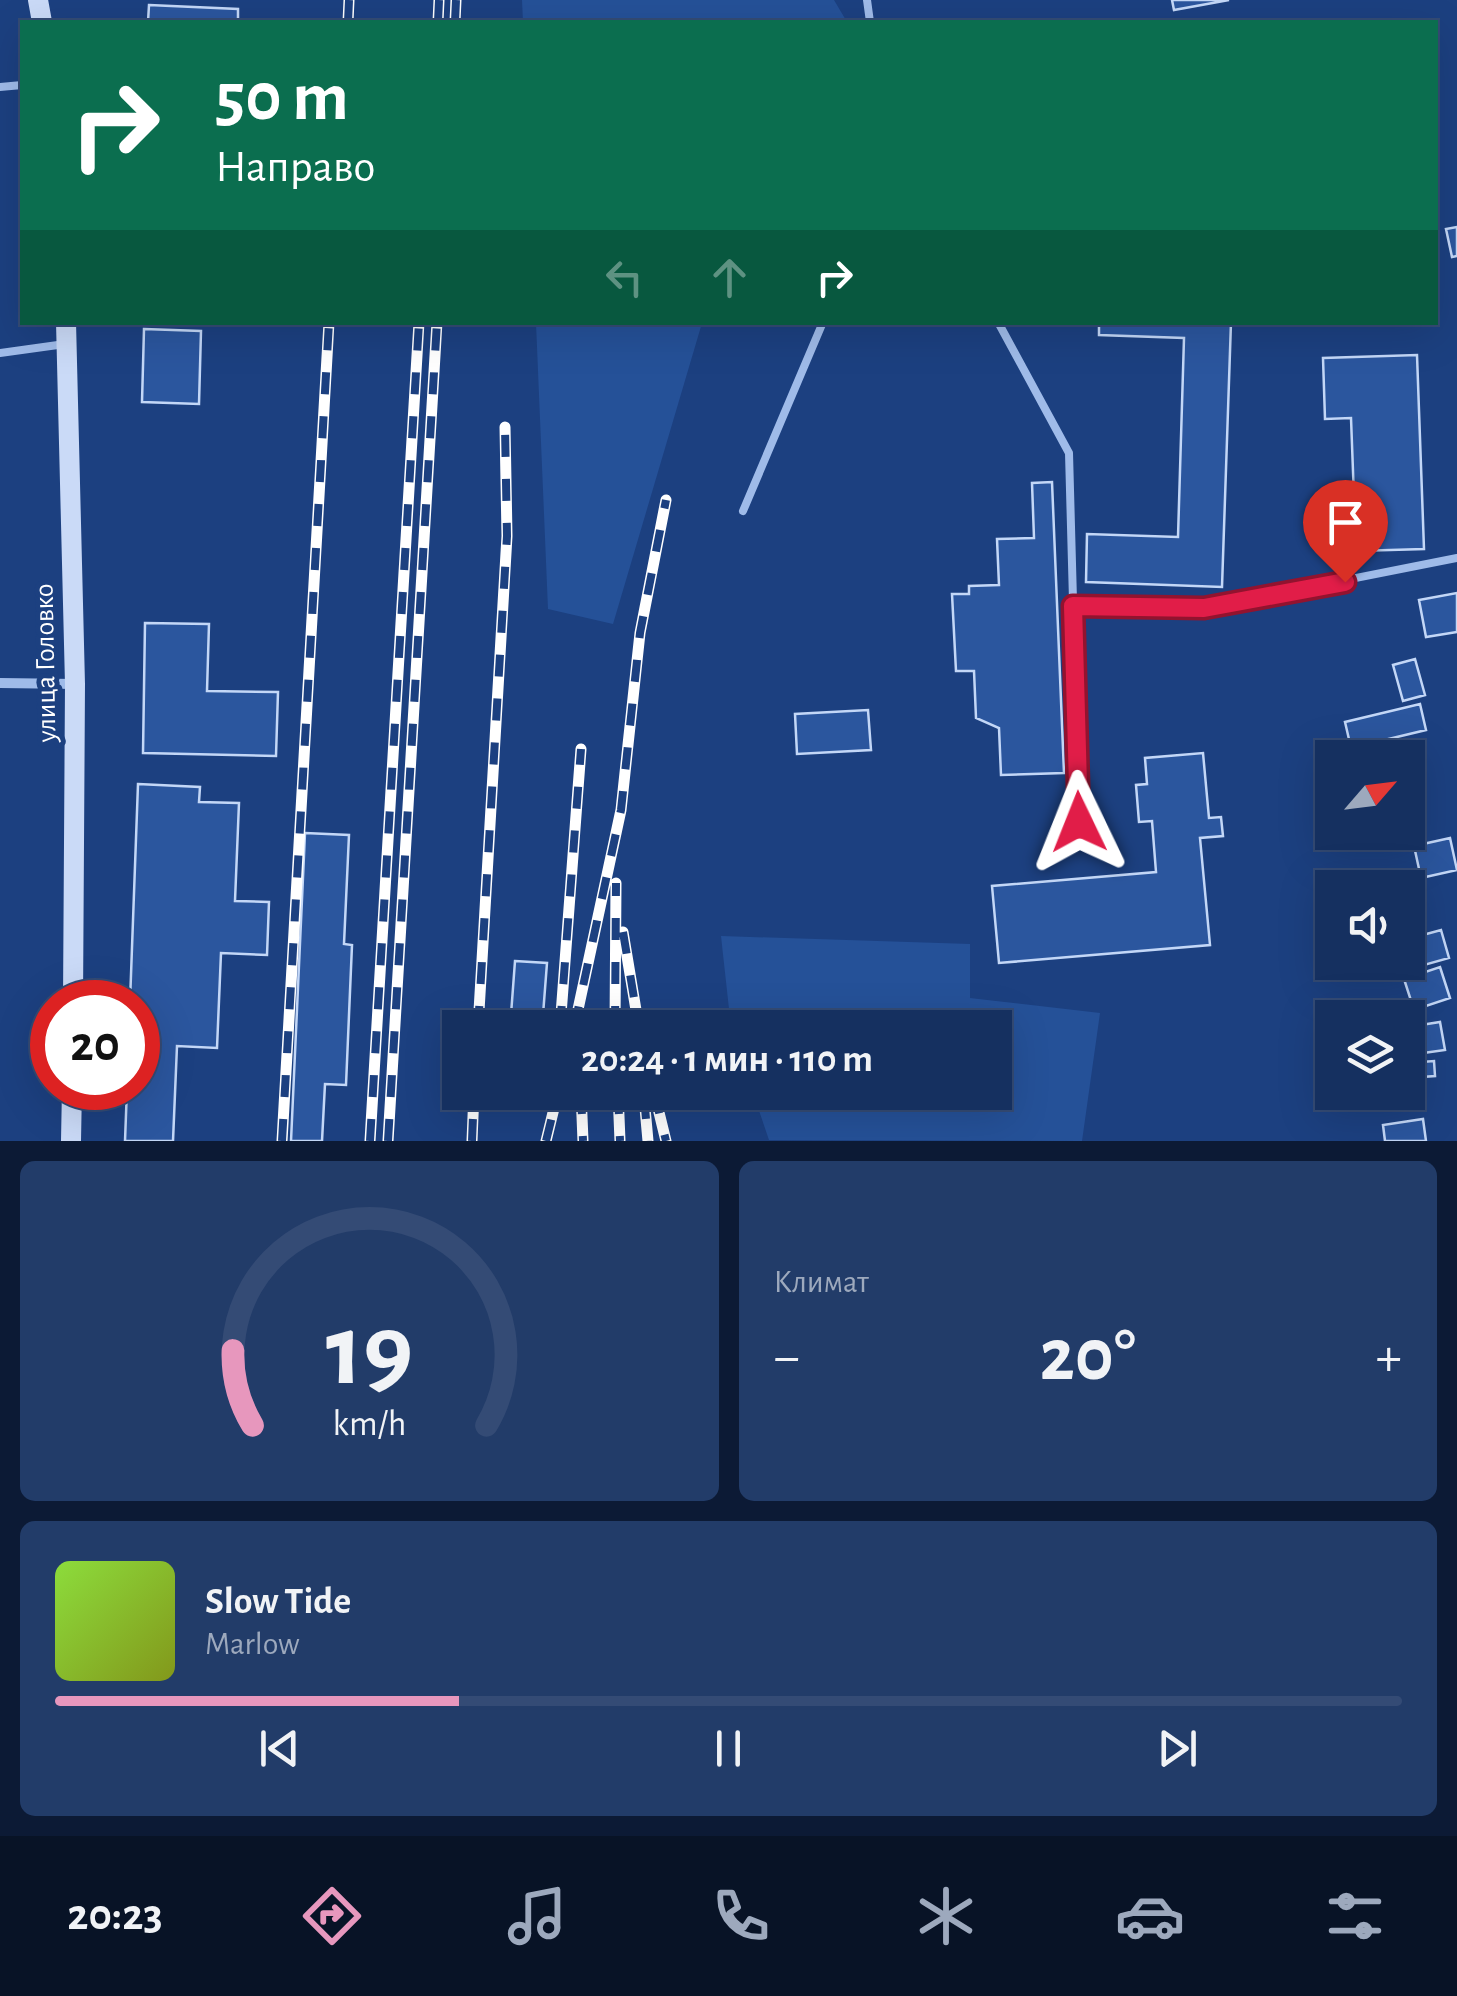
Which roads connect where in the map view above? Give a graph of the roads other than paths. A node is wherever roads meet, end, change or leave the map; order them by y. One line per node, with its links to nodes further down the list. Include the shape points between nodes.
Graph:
1 (822, 325): 5 (lane)
2 (1000, 325): 7 (lane, via 1070,453)
3 (66, 333): 4 (lane); 9 (main road, улица Головко)
4 (0, 352)
5 (743, 510)
6 (1457, 558): 7 (lane, via 1204,608)
7 (1073, 606): 10 (lane)
8 (0, 683): 9 (street)
9 (75, 684): 11 (main road, улица Головко)
10 (1079, 822)
11 (73, 980)
12 (72, 1110): 13 (main road)
13 (71, 1141)

